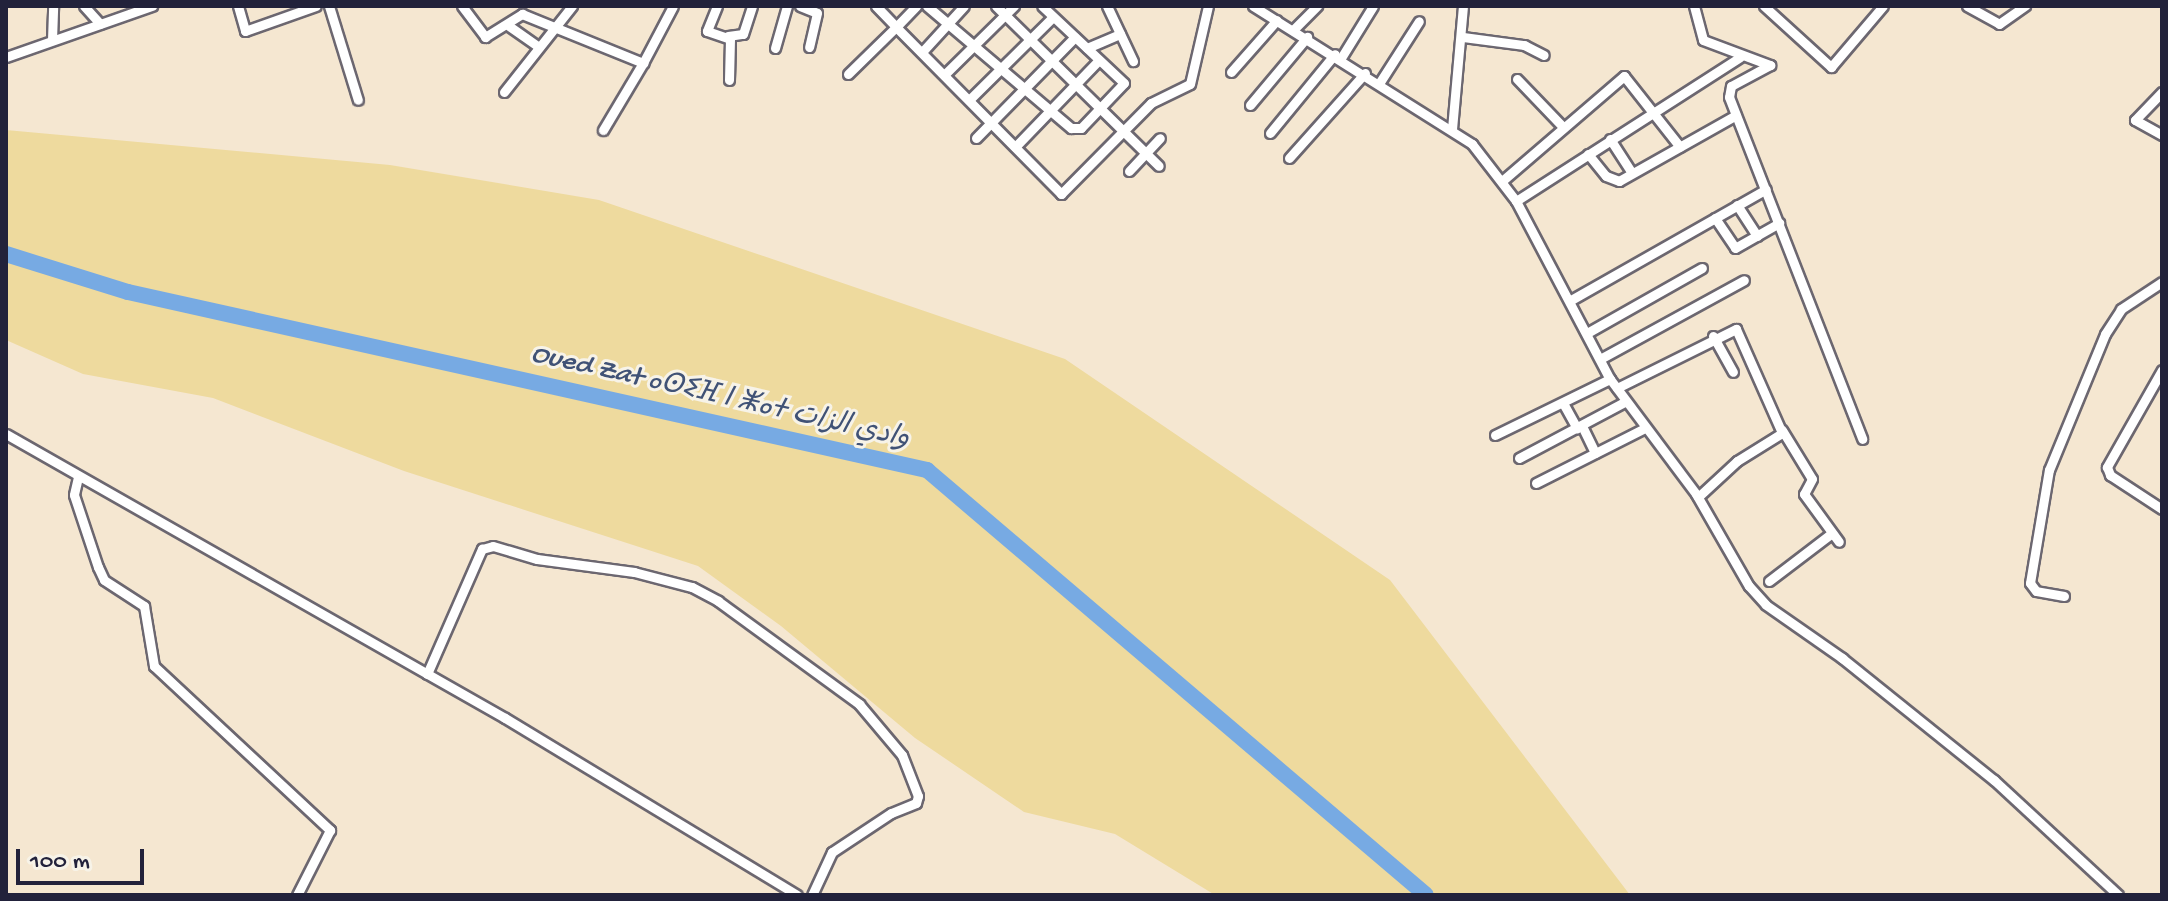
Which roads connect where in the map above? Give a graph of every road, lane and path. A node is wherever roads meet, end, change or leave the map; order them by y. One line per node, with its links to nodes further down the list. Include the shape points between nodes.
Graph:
1 (84, 6): 37 (street)
2 (152, 6): 37 (street)
3 (238, 6): 4 (street, via 245,31)
4 (316, 6)
5 (329, 6): 76 (street)
6 (462, 6): 39 (street, via 485,37)
7 (572, 6): 40 (street)
8 (673, 6): 63 (street)
9 (717, 6): 44 (street, via 707,31)
10 (752, 6): 44 (street, via 743,34)
11 (787, 6): 53 (street)
12 (802, 6): 52 (street, via 817,13)
13 (876, 6): 41 (street)
14 (916, 6): 41 (street)
15 (927, 6): 38 (street)
16 (964, 6): 38 (street)
17 (996, 6): 33 (street)
18 (1014, 6): 33 (street)
19 (1042, 6): 34 (street)
20 (1107, 6): 43 (street)
21 (1208, 6): 87 (street, via 1190,84 1151,103)
22 (1317, 6): 42 (street)
23 (1373, 6): 57 (street)
24 (1463, 6): 47 (street)
25 (1694, 6): 59 (street, via 1703,40)
26 (1764, 6): 31 (street, via 1831,67)
27 (1967, 6): 28 (street, via 1999,24)
28 (2025, 6)
29 (56, 7): 49 (street, via 50,19)
30 (1257, 7): 35 (street)
31 (1880, 7)
32 (525, 10): 39 (street); 40 (street)
33 (1005, 14): 48 (street); 51 (street)
34 (1053, 17): 45 (street); 48 (street)
35 (1277, 20): 42 (street); 65 (street)
36 (1419, 21): 71 (street)
37 (100, 24): 49 (street)
38 (946, 24): 51 (street); 55 (street)
39 (509, 26): 50 (street)
40 (551, 27): 50 (street); 63 (street)
41 (896, 27): 55 (street); 67 (street)
42 (1294, 29): 46 (street)
43 (1120, 34): 54 (street); 62 (street)
44 (728, 36): 70 (street)
45 (1075, 37): 54 (street); 60 (street)
46 (1307, 37): 57 (street); 78 (street)
47 (1463, 37): 56 (street, via 1524,45); 85 (street)
48 (1030, 38): 60 (street); 64 (street)
49 (52, 40): 58 (street)
50 (538, 46): 74 (street)
51 (972, 46): 64 (street); 68 (street)
52 (809, 47)
53 (775, 48)
54 (1087, 48): 61 (street)
55 (922, 52): 68 (street)
56 (1544, 55)
57 (1338, 56): 66 (street); 88 (street)
58 (6, 57)
59 (1740, 57): 81 (street); 82 (street, via 1770,65 1728,89)
60 (1052, 60): 72 (street); 73 (street)
61 (1099, 60): 72 (street); 79 (street, via 1124,83)
62 (1133, 61)
63 (643, 63): 86 (street)
64 (999, 68): 73 (street); 77 (street)
65 (1231, 72)
66 (1365, 73): 71 (street); 97 (street)
67 (848, 74)
68 (945, 74): 77 (street)
69 (1517, 79): 84 (street)
70 (729, 80)
71 (1380, 82): 85 (street)
72 (1076, 83): 79 (street); 80 (street)
73 (1024, 89): 80 (street); 83 (street)
74 (504, 92)
75 (2162, 92): 89 (street, via 2135,120)
76 (358, 100)
77 (969, 100): 83 (street)
78 (1250, 105)
79 (1102, 107): 80 (street, via 1076,129); 87 (street)
80 (1049, 110): 93 (street)
81 (1656, 111): 84 (street, via 1624,76); 92 (street); 94 (street)
82 (1736, 115): 94 (street); 102 (street)
83 (992, 122): 90 (street); 93 (street)
84 (1563, 127): 101 (street)
85 (1452, 129): 101 (street)
86 (603, 130)
87 (1124, 130): 93 (street, via 1061,194); 95 (street)
88 (1270, 133)
89 (2162, 135)
90 (976, 138)
91 (1160, 138): 95 (street)
92 (1610, 139): 96 (street); 100 (street)
93 (1015, 147)
94 (1680, 147): 100 (street)
95 (1146, 153): 98 (street); 99 (street)
96 (1588, 154): 100 (street, via 1613,180); 103 (street)
97 (1289, 158)
98 (1159, 166)
99 (1129, 171)
100 (1632, 173)
101 (1502, 181): 103 (street)
102 (1766, 189): 104 (street); 106 (street)
103 (1516, 201): 111 (street)
104 (1737, 205): 105 (street); 107 (street)
105 (1715, 218): 107 (street, via 1735,248); 111 (street)
106 (1779, 223): 107 (street); 126 (street)
107 (1757, 236)
108 (1702, 268): 112 (street)
109 (1744, 280): 114 (street)
110 (2162, 282): 136 (street, via 2121,309 2105,334 2049,470 2030,583 2036,591)
111 (1571, 300): 112 (street)
112 (1587, 333): 114 (street)
113 (1713, 336): 116 (street); 118 (street); 123 (street, via 1736,329)
114 (1600, 359): 117 (street)
115 (2162, 370): 132 (street, via 2107,467 2110,475)
116 (1733, 372)
117 (1610, 379): 118 (street); 120 (street)
118 (1617, 388): 119 (street)
119 (1626, 401): 121 (street); 122 (street)
120 (1563, 403): 121 (street); 125 (street)
121 (1580, 427): 127 (street); 128 (street)
122 (1645, 428): 127 (street); 131 (street)
123 (1782, 430): 131 (street); 133 (street, via 1812,479 1804,494)
124 (6, 434): 129 (street)
125 (1495, 435)
126 (1862, 439)
127 (1595, 453): 130 (street)
128 (1519, 458)
129 (78, 477): 137 (street); 138 (street, via 74,495 98,567 104,580 144,606 154,666 330,830)
130 (1536, 483)
131 (1698, 497): 141 (street, via 1749,586 1766,605 1842,658 1994,780)
132 (2162, 509)
133 (1832, 533): 134 (street); 135 (street)
134 (1839, 542)
135 (1769, 581)
136 (2064, 596)
137 (427, 674): 139 (street); 140 (street, via 475,561 482,549 493,546 537,559 634,572 692,587 718,601 859,704 902,755 918,796 916,803 832,852)
138 (297, 895)
139 (797, 895)
140 (812, 895)
141 (2118, 895)

